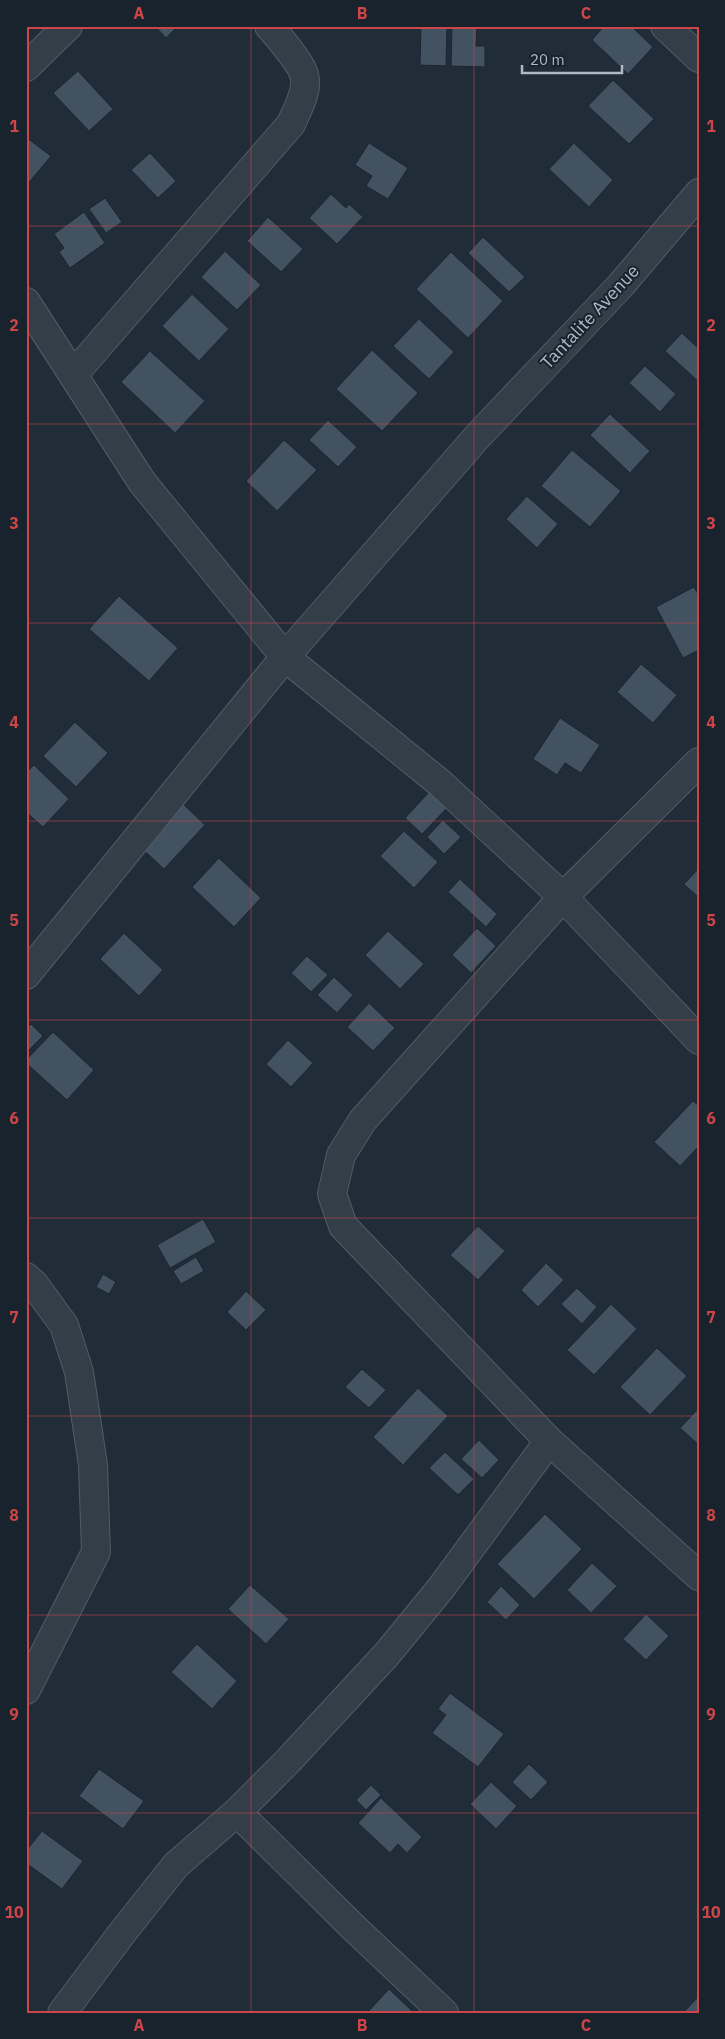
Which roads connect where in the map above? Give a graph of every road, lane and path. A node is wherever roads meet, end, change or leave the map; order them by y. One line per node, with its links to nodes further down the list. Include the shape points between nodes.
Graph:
1 (68, 26): 5 (street)
2 (269, 26): 8 (street, via 304,74 303,98 291,124)
3 (665, 26): 4 (street)
4 (699, 58)
5 (26, 67)
6 (699, 194): 9 (street, Tantalite Avenue, via 621,285 478,437)
7 (26, 302): 8 (street)
8 (73, 375): 9 (street, via 142,482)
9 (284, 657): 11 (street, via 440,783); 12 (street, Tantalite Avenue)
10 (699, 762): 11 (street)
11 (563, 897): 13 (street); 15 (street, via 363,1120 341,1155 332,1194 343,1226)
12 (26, 976)
13 (699, 1040)
14 (26, 1277): 17 (street, via 64,1325 80,1372 93,1465 96,1552)
15 (549, 1441): 16 (street); 18 (street, via 441,1588 387,1654)
16 (699, 1576)
17 (26, 1690)
18 (237, 1812): 19 (street, via 176,1865); 20 (street)
19 (62, 2013)
20 (444, 2013)

